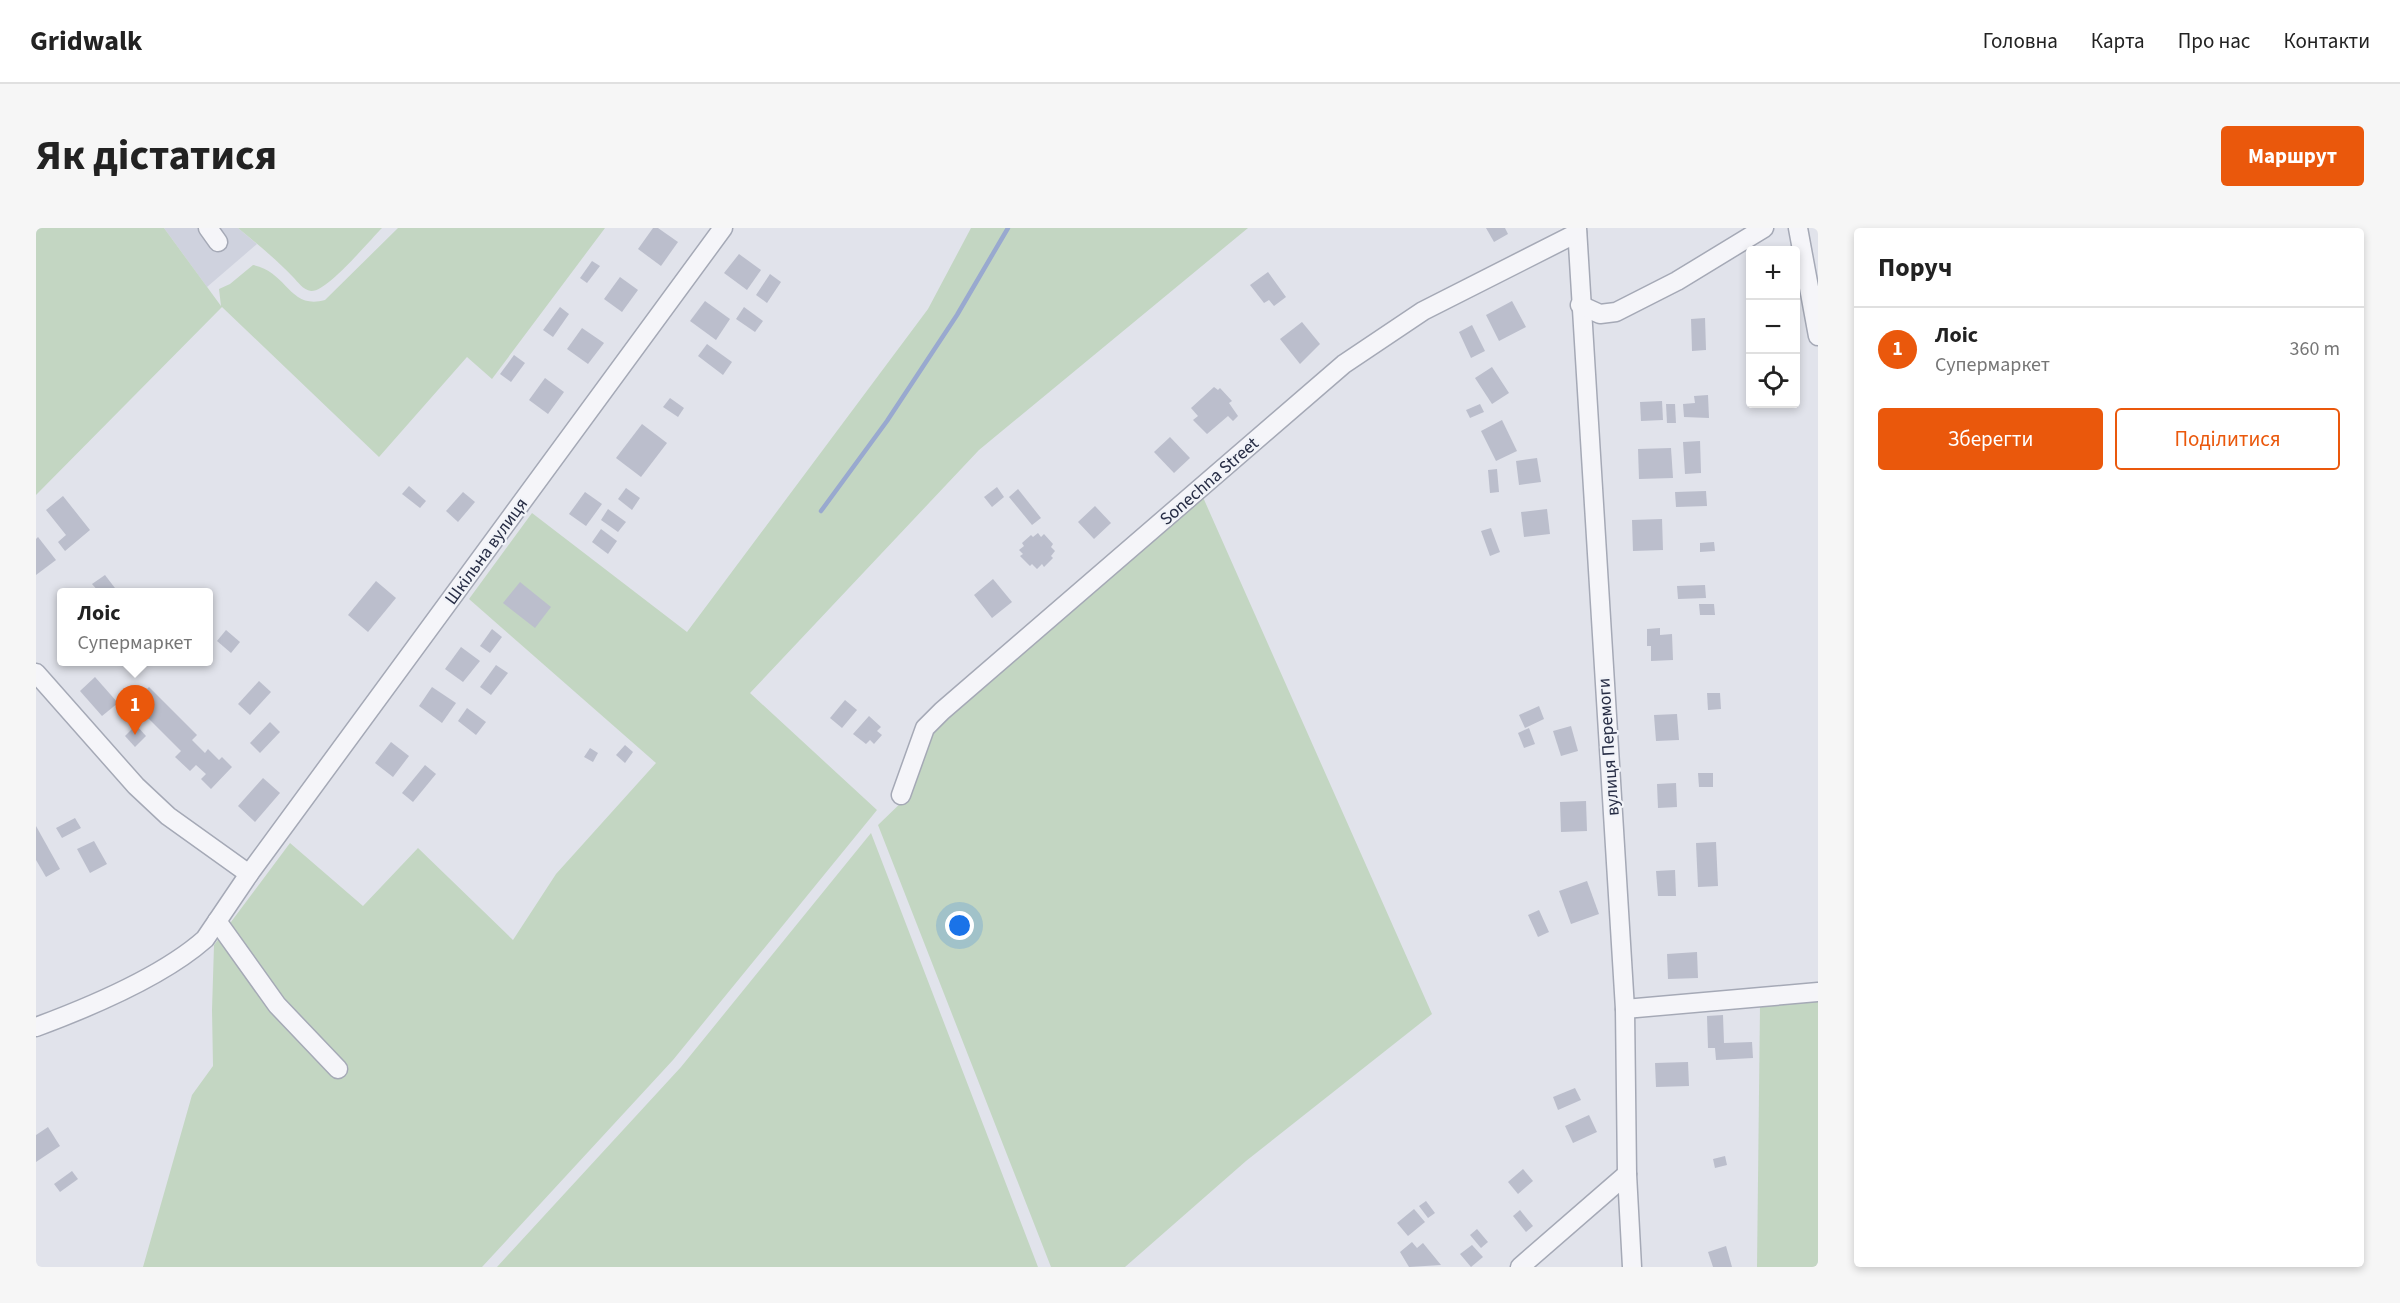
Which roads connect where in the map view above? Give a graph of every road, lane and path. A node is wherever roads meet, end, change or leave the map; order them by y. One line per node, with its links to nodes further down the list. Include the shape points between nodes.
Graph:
1 (723, 228): 9 (street, Шкільна вулиця)
2 (1764, 228): 5 (street, via 1677,281 1616,312 1600,314)
3 (1798, 228): 6 (street)
4 (1577, 230): 5 (street, вулиця Перемоги); 8 (street, Sonechna Street, via 1423,310 1344,364 942,711 925,728)
5 (1580, 305): 12 (street, вулиця Перемоги)
6 (1818, 336)
7 (36, 673): 9 (street, via 136,786 168,816)
8 (901, 795)
9 (249, 874): 10 (street, Шкільна вулиця)
10 (217, 921): 13 (street, Шкільна вулиця, via 195,948 135,984); 14 (street, via 277,1005)
11 (1818, 992): 12 (street)
12 (1625, 1009): 15 (street, вулиця Перемоги)
13 (36, 1027)
14 (338, 1069)
15 (1627, 1174): 16 (street); 17 (street, вулиця Перемоги)
16 (1520, 1267)
17 (1632, 1267)

